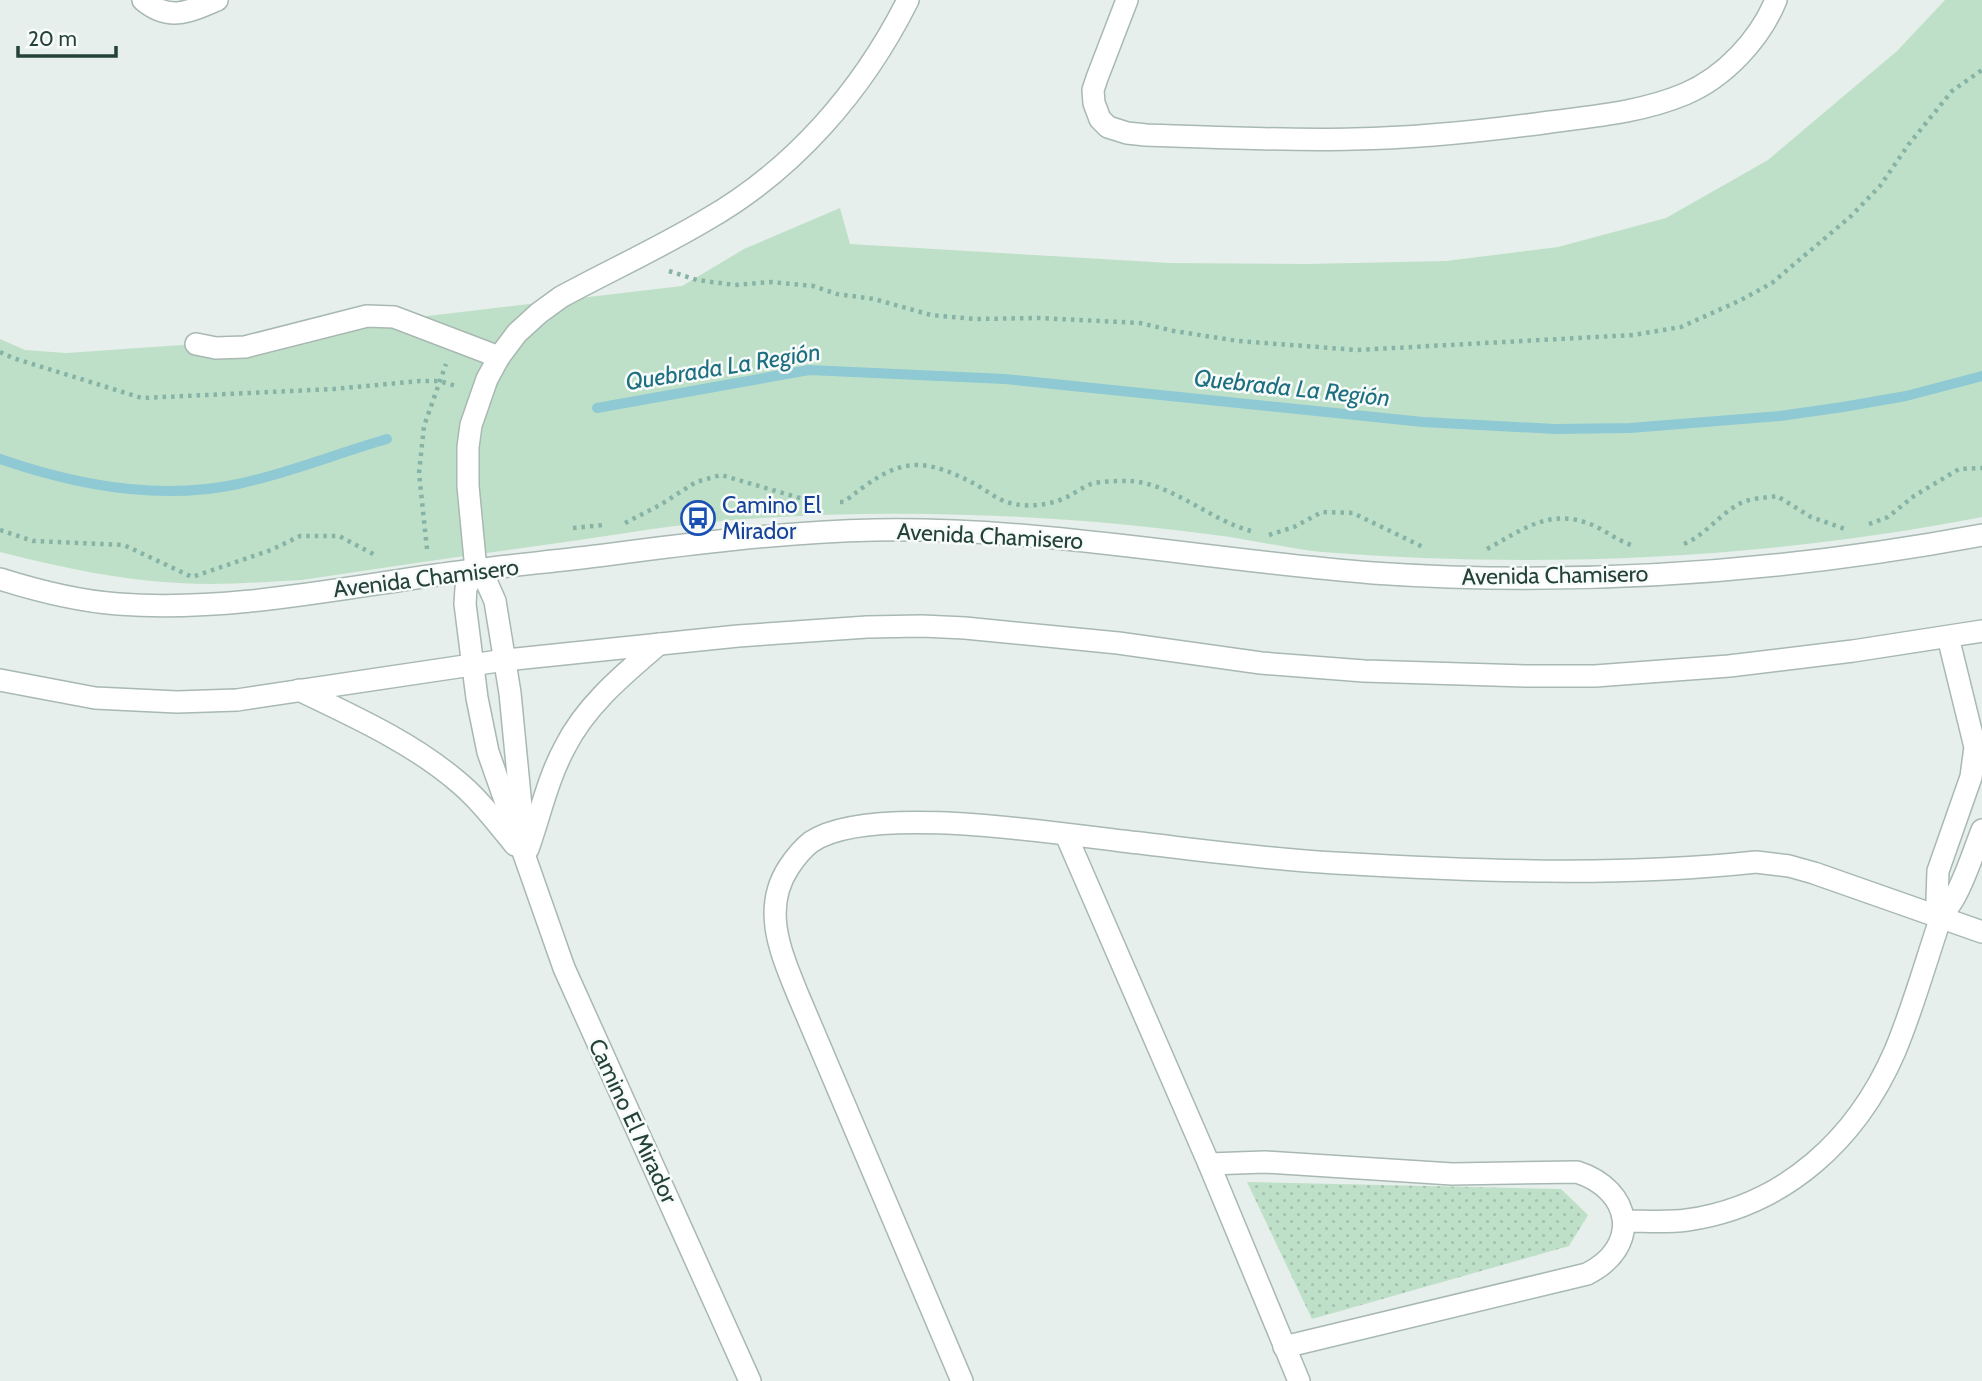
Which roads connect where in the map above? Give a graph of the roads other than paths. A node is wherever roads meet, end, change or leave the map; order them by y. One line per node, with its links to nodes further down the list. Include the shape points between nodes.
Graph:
1 (143, 0): 2 (street, via 171,14 190,12)
2 (217, 0)
3 (908, 0): 7 (street, Camino El Mirador, via 872,65 843,103 775,172 707,220 561,298 517,333)
4 (1127, 0): 5 (street, via 1093,90 1096,111 1108,127 1146,135 1307,139 1508,128 1655,104 1687,93 1731,62 1759,32)
5 (1776, 0)
6 (196, 344): 7 (street, via 245,347 368,316 394,317)
7 (499, 357): 9 (street, Camino El Mirador, via 477,403 468,447)
8 (1982, 535): 9 (street, Avenida Chamisero, via 1777,565 1616,576 1378,573 1080,539 940,530 751,538)
9 (476, 570): 10 (street, Avenida Chamisero, via 187,606 112,604); 14 (street, Camino El Mirador, via 495,601); 15 (street, Camino El Mirador, via 465,604)
10 (0, 579)
11 (1982, 631): 12 (street)
12 (1948, 637): 13 (street, via 1729,666 1595,676 1364,671 922,626); 21 (street, via 1975,747 1971,777 1938,871)
13 (659, 644): 14 (street); 20 (street, via 616,680 575,729 562,751)
14 (505, 660): 15 (street); 20 (street, Camino El Mirador)
15 (471, 664): 17 (street); 20 (street, Camino El Mirador, via 488,752)
16 (0, 680): 17 (street, via 136,701 237,700)
17 (299, 690): 20 (street, via 437,765 479,801)
18 (1982, 830): 21 (street, via 1958,890)
19 (1066, 835): 21 (street, via 1273,858 1406,866 1568,870 1756,862 1814,873); 23 (street); 27 (street, via 932,823 848,828 813,841 803,850 785,873 775,901 776,933 786,964)
20 (525, 857): 26 (street, Camino El Mirador, via 575,992)
21 (1941, 917): 22 (street); 24 (street, via 1894,1053 1860,1113 1821,1160 1778,1190 1715,1214 1688,1220)
22 (1982, 932)
23 (1209, 1164): 24 (street, via 1265,1162 1452,1174 1577,1172 1611,1192); 25 (street)
24 (1624, 1220): 25 (street, via 1616,1252 1587,1274)
25 (1284, 1347): 28 (street)
26 (750, 1381)
27 (962, 1381)
28 (1299, 1381)

